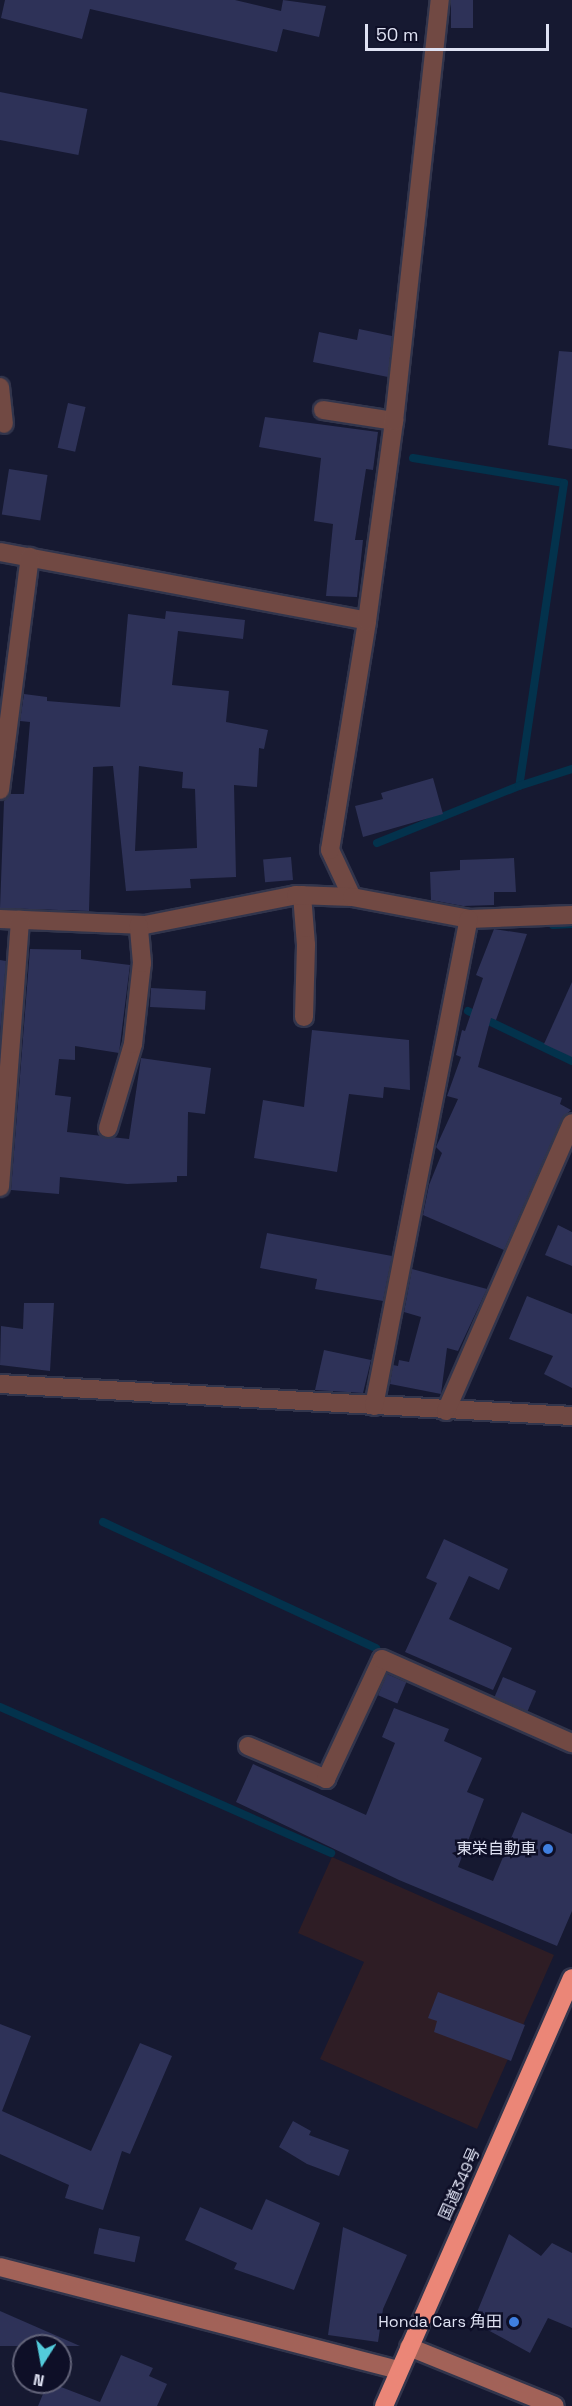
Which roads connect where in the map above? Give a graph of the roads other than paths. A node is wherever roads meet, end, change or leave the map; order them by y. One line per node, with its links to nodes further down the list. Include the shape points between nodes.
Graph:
1 (440, 0): 4 (street)
2 (0, 387): 5 (street)
3 (323, 410): 4 (street)
4 (394, 421): 8 (street)
5 (4, 424)
6 (0, 552): 7 (street)
7 (30, 557): 8 (street); 9 (street)
8 (367, 621): 12 (street, via 330,850)
9 (2, 752): 10 (street)
10 (0, 790)
11 (302, 895): 12 (street); 17 (street); 18 (street, via 306,945)
12 (352, 897): 15 (street)
13 (572, 915): 15 (street)
14 (0, 919): 16 (street)
15 (469, 919): 23 (street)
16 (20, 920): 17 (street); 21 (street)
17 (139, 925): 20 (street, via 142,963 133,1044)
18 (304, 1017)
19 (572, 1123): 24 (street)
20 (108, 1128)
21 (0, 1187)
22 (0, 1384): 23 (street, via 248,1395)
23 (374, 1406): 24 (street)
24 (446, 1411): 25 (street)
25 (572, 1416)
26 (572, 1743): 27 (street, via 382,1659 326,1779)
27 (249, 1746)
28 (572, 1978): 30 (highway, 国道349号)
29 (0, 2267): 31 (street)
30 (409, 2347): 31 (highway, 国道349号); 33 (street)
31 (399, 2370): 32 (highway, 国道349号)
32 (384, 2406)
33 (555, 2406)

